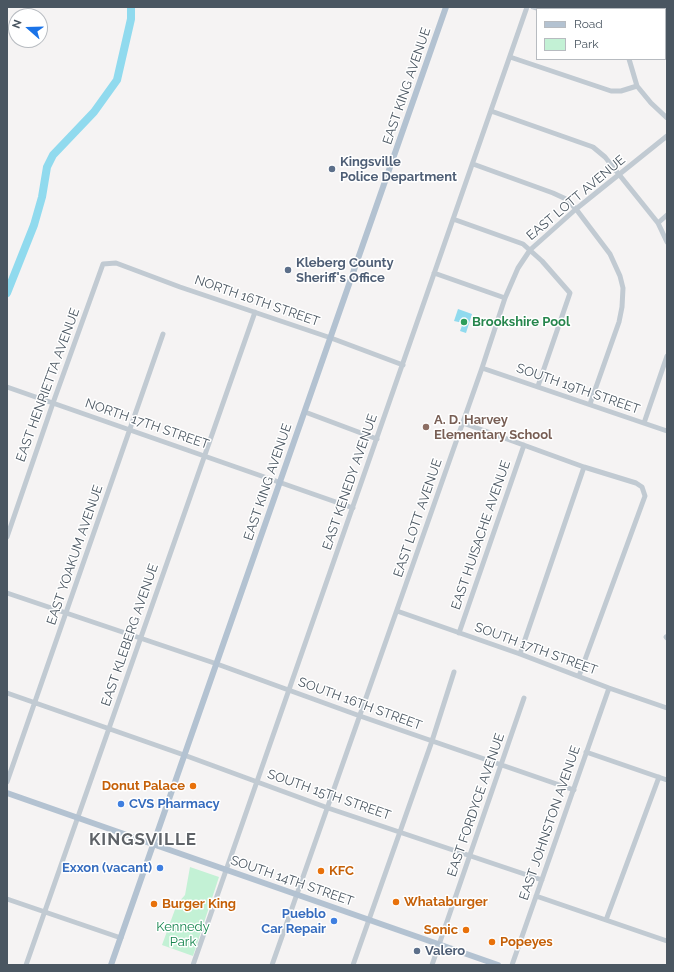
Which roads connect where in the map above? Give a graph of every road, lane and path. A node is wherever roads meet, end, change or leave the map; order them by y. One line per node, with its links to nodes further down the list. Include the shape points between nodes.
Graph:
1 (446, 7): 22 (main road, EAST KING AVENUE)
2 (527, 7): 3 (street, EAST KENEDY AVENUE)
3 (510, 57): 5 (street, via 611,91); 6 (street, EAST KENEDY AVENUE)
4 (629, 60): 5 (street)
5 (637, 86): 7 (street)
6 (491, 111): 9 (street, EAST KENEDY AVENUE); 10 (street, via 593,147)
7 (667, 118)
8 (667, 136): 10 (street, EAST LOTT AVENUE)
9 (473, 164): 11 (street, via 554,193 566,199); 13 (street, EAST KENEDY AVENUE)
10 (620, 175): 11 (street, EAST LOTT AVENUE); 14 (street)
11 (576, 209): 16 (street, EAST LOTT AVENUE); 30 (street, via 610,254 623,288 618,322)
12 (667, 214): 14 (street)
13 (453, 219): 16 (street, via 514,240); 18 (street, EAST KENEDY AVENUE)
14 (658, 223): 15 (street)
15 (667, 242)
16 (530, 250): 19 (street, EAST LOTT AVENUE, via 518,268); 27 (street, via 570,293)
17 (103, 264): 20 (street, NORTH 16TH STREET, via 116,263); 29 (street, EAST HENRIETTA AVENUE)
18 (434, 273): 19 (street); 24 (street, EAST KENEDY AVENUE)
19 (505, 298): 25 (street, EAST LOTT AVENUE)
20 (255, 312): 22 (street, NORTH 16TH STREET); 38 (street, EAST KLEBERG AVENUE)
21 (163, 334): 34 (street, EAST YOAKUM AVENUE)
22 (331, 338): 24 (street, NORTH 16TH STREET); 31 (main road, EAST KING AVENUE)
23 (667, 356): 26 (street)
24 (403, 365): 36 (street, EAST KENEDY AVENUE)
25 (482, 368): 27 (street, SOUTH 19TH STREET); 32 (street, EAST LOTT AVENUE)
26 (664, 373): 33 (street)
27 (538, 386): 30 (street, SOUTH 19TH STREET)
28 (7, 387): 29 (street, NORTH 17TH STREET)
29 (53, 403): 34 (street, NORTH 17TH STREET); 42 (street, EAST HENRIETTA AVENUE)
30 (590, 404): 33 (street, SOUTH 19TH STREET)
31 (305, 412): 36 (street); 40 (main road, EAST KING AVENUE)
32 (463, 423): 37 (street); 44 (street, EAST LOTT AVENUE)
33 (644, 423): 35 (street, SOUTH 19TH STREET)
34 (130, 430): 38 (street, NORTH 17TH STREET); 45 (street, EAST YOAKUM AVENUE)
35 (667, 431)
36 (377, 439): 41 (street, EAST KENEDY AVENUE)
37 (524, 445): 39 (street); 46 (street, EAST HUISACHE AVENUE)
38 (205, 456): 40 (street, NORTH 17TH STREET); 47 (street, EAST KLEBERG AVENUE)
39 (584, 468): 48 (street); 51 (street, via 636,483 642,487 645,496)
40 (280, 483): 41 (street); 49 (main road, EAST KING AVENUE)
41 (353, 508): 53 (street, EAST KENEDY AVENUE)
42 (7, 537)
43 (7, 593): 45 (street)
44 (397, 611): 46 (street, SOUTH 17TH STREET); 58 (street, EAST LOTT AVENUE)
45 (66, 613): 47 (street); 56 (street, EAST YOAKUM AVENUE)
46 (459, 632): 48 (street, SOUTH 17TH STREET)
47 (140, 638): 49 (street, SOUTH 16TH STREET); 59 (street, EAST KLEBERG AVENUE)
48 (520, 654): 51 (street, SOUTH 17TH STREET)
49 (217, 664): 53 (street, SOUTH 16TH STREET); 62 (main road, EAST KING AVENUE)
50 (454, 672): 60 (street)
51 (579, 676): 52 (street, SOUTH 17TH STREET)
52 (609, 688): 57 (street, SOUTH 17TH STREET); 61 (street, EAST JOHNSTON AVENUE)
53 (289, 691): 58 (street, SOUTH 16TH STREET); 67 (street, EAST KENEDY AVENUE)
54 (7, 693): 56 (street, SOUTH 15TH STREET)
55 (524, 698): 63 (street, EAST FORDYCE AVENUE)
56 (35, 703): 59 (street, SOUTH 15TH STREET); 66 (street, EAST YOAKUM AVENUE)
57 (667, 708)
58 (360, 716): 60 (street, SOUTH 16TH STREET); 70 (street, EAST LOTT AVENUE)
59 (109, 730): 62 (street, SOUTH 15TH STREET); 71 (street, EAST KLEBERG AVENUE)
60 (432, 741): 63 (street, SOUTH 16TH STREET); 72 (street)
61 (586, 752): 64 (street); 68 (street, EAST JOHNSTON AVENUE)
62 (184, 755): 67 (street, SOUTH 15TH STREET); 73 (main road, EAST KING AVENUE)
63 (502, 765): 68 (street, SOUTH 16TH STREET); 74 (street, EAST FORDYCE AVENUE)
64 (659, 777): 65 (street); 82 (street)
65 (667, 780)
66 (7, 782)
67 (257, 782): 70 (street, SOUTH 15TH STREET); 75 (street, EAST KENEDY AVENUE)
68 (574, 790): 76 (street, EAST JOHNSTON AVENUE)
69 (7, 793): 71 (main road, SOUTH 14TH STREET)
70 (328, 808): 72 (street, SOUTH 15TH STREET); 77 (street, EAST LOTT AVENUE)
71 (78, 819): 73 (main road, SOUTH 14TH STREET); 80 (street, EAST KLEBERG AVENUE)
72 (400, 831): 74 (street, SOUTH 15TH STREET); 81 (street)
73 (153, 844): 75 (main road, SOUTH 14TH STREET); 83 (main road, EAST KING AVENUE)
74 (470, 856): 76 (street, SOUTH 15TH STREET); 85 (street, EAST FORDYCE AVENUE)
75 (226, 870): 77 (main road, SOUTH 14TH STREET); 86 (street, EAST KENEDY AVENUE)
76 (542, 880): 78 (street, EAST JOHNSTON AVENUE)
77 (297, 895): 81 (main road, SOUTH 14TH STREET); 89 (street, EAST LOTT AVENUE)
78 (536, 896): 82 (street); 93 (street, EAST JOHNSTON AVENUE)
79 (7, 899): 80 (street)
80 (45, 912): 83 (street); 87 (street, EAST KLEBERG AVENUE)
81 (369, 920): 85 (main road, SOUTH 14TH STREET); 90 (street)
82 (606, 920): 84 (street)
83 (121, 938): 88 (main road, EAST KING AVENUE)
84 (667, 941)
85 (439, 944): 91 (street, EAST FORDYCE AVENUE); 92 (main road, SOUTH 14TH STREET)
86 (195, 964)
87 (26, 965)
88 (111, 965)
89 (272, 965)
90 (353, 965)
91 (432, 965)
92 (498, 965)
93 (512, 965)

